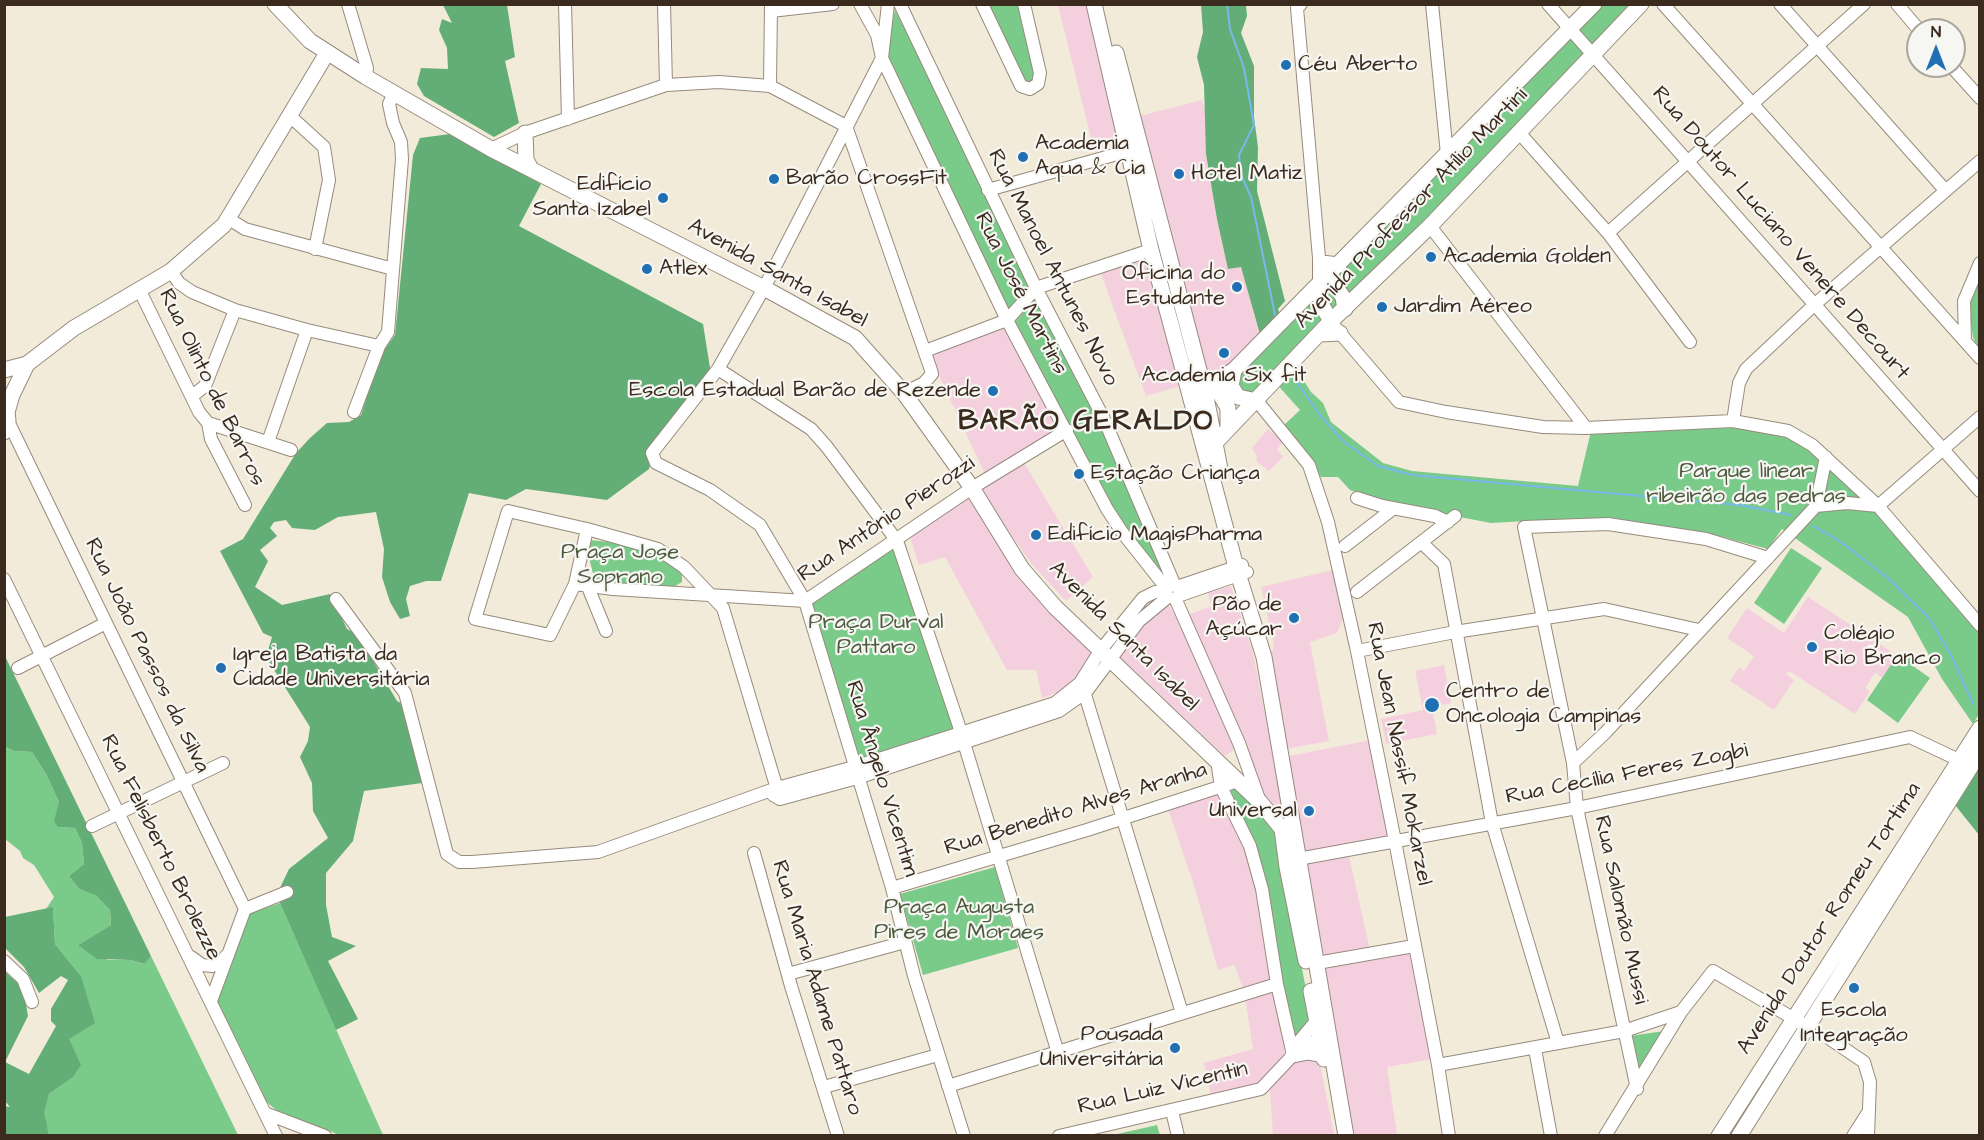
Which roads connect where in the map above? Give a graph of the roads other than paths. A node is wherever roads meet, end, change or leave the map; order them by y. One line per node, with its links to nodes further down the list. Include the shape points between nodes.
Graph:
1 (275, 4): 25 (main road, Avenida Santa Isabel)
2 (348, 4): 28 (street, via 367,68)
3 (565, 4): 36 (street)
4 (664, 4): 30 (street)
5 (832, 4): 21 (street)
6 (860, 4): 27 (street, Rua José Martins, via 877,35)
7 (982, 4): 8 (street, via 1018,82 1024,89 1030,89 1040,79)
8 (1024, 4)
9 (1094, 4): 41 (main road)
10 (1103, 4): 76 (main road)
11 (1301, 4): 56 (street, via 1297,8)
12 (1432, 4): 42 (street)
13 (1548, 4): 23 (street, Rua Doutor Luciano Venere Decourt)
14 (1594, 4): 23 (main road, Avenida Professor Atílio Martini)
15 (1641, 4): 26 (main road, Avenida Professor Atílio Martini)
16 (1663, 4): 34 (street)
17 (1780, 4): 24 (street)
18 (1864, 4): 24 (street)
19 (1897, 4): 22 (street)
20 (891, 5): 27 (street); 46 (street, Rua Manoel Antunes Novo)
21 (771, 8): 31 (street)
22 (1909, 18)
23 (1569, 29): 26 (street, Rua Doutor Luciano Venere Decourt); 42 (main road, Avenida Professor Atílio Martini)
24 (1816, 45): 34 (street); 47 (street)
25 (327, 53): 28 (main road, Avenida Santa Isabel); 35 (main road)
26 (1594, 55): 44 (street, Rua Doutor Luciano Venere Decourt); 49 (main road, Avenida Professor Atílio Martini)
27 (882, 58): 37 (street); 64 (street, Rua José Martins)
28 (366, 77): 32 (main road, Avenida Santa Isabel)
29 (1962, 78): 33 (street)
30 (666, 85): 31 (street, via 719,82); 36 (street)
31 (770, 86): 37 (street)
32 (394, 93): 40 (main road, Avenida Santa Isabel); 55 (street, via 389,104 402,159)
33 (1980, 98)
34 (1752, 106): 44 (street); 51 (street)
35 (291, 116): 48 (main road); 52 (street, via 324,147 329,180)
36 (568, 119): 38 (street)
37 (846, 126): 58 (street); 70 (street)
38 (525, 133): 40 (street); 45 (main road, via 526,160)
39 (1523, 137): 50 (street)
40 (491, 149): 45 (main road, Avenida Santa Isabel)
41 (1128, 151): 46 (street); 53 (main road)
42 (1447, 154): 56 (main road, Avenida Professor Atílio Martini, via 1339,265)
43 (1980, 161): 47 (street)
44 (1689, 162): 50 (street); 61 (street, Rua Doutor Luciano Venere Decourt)
45 (531, 169): 58 (main road, Avenida Santa Isabel)
46 (988, 190): 59 (street, Rua Manoel Antunes Novo)
47 (1945, 190): 51 (street)
48 (229, 219): 52 (street, via 246,229); 57 (main road)
49 (1430, 226): 62 (main road, Avenida Professor Atílio Martini); 87 (street)
50 (1608, 233): 67 (street)
51 (1880, 248): 61 (street); 68 (street)
52 (315, 249): 55 (street)
53 (1151, 250): 59 (street); 76 (main road)
54 (1980, 263): 68 (street, via 1964,301)
55 (393, 269): 69 (street, via 388,332)
56 (1322, 270): 62 (main road, via 1343,297); 65 (main road, via 1321,304); 75 (main road, Avenida Professor Atílio Martini)
57 (171, 271): 60 (main road); 63 (street, via 179,284 192,292)
58 (764, 288): 73 (street); 78 (main road, Avenida Santa Isabel, via 855,338)
59 (1036, 288): 64 (street); 109 (street, Rua Manoel Antunes Novo, via 1104,419)
60 (139, 289): 72 (main road, via 74,328); 79 (street, Rua Olinto de Barros)
61 (1814, 305): 85 (street, via 1746,369 1739,383); 91 (street, Rua Doutor Luciano Venere Decourt)
62 (1345, 309): 65 (main road, Avenida Professor Atílio Martini)
63 (235, 310): 66 (street); 79 (street, via 205,386)
64 (1007, 320): 70 (street); 88 (street, Rua José Martins)
65 (1335, 327): 80 (main road, Avenida Professor Atílio Martini, via 1320,334); 87 (street, via 1399,402 1543,427)
66 (307, 330): 69 (street); 90 (street)
67 (1690, 342)
68 (1965, 342): 71 (street)
69 (379, 346): 81 (street)
70 (925, 351): 78 (street, via 932,374)
71 (1980, 358)
72 (27, 364): 74 (main road); 84 (main road, via 12,395)
73 (718, 369): 102 (street, via 811,429); 113 (street, Rua Ângelo Vicentim, via 652,453 656,463 710,490 760,525)
74 (4, 370)
75 (1234, 370): 76 (main road, Avenida Professor Atílio Martini); 80 (main road, via 1231,386 1238,397)
76 (1202, 385): 82 (main road); 89 (main road, via 1228,408)
77 (4, 392): 84 (main road)
78 (904, 393): 94 (main road, Avenida Santa Isabel)
79 (192, 396): 86 (street, Rua Olinto de Barros)
80 (1257, 401): 89 (main road, Avenida Professor Atílio Martini); 120 (street, Rua Jean Nassif Mokarzel, via 1309,465 1328,522)
81 (354, 412)
82 (1196, 416): 89 (main road); 106 (main road)
83 (1980, 417): 91 (street)
84 (7, 421): 115 (street, Rua João Passos da Silva)
85 (1733, 421): 87 (street); 93 (street, via 1788,431)
86 (208, 423): 90 (street); 97 (street, Rua Olinto de Barros, via 211,438)
87 (1586, 428)
88 (1067, 429): 94 (street, Rua Antônio Pierozzi); 109 (street, Rua José Martins, via 1107,509)
89 (1219, 434): 106 (main road, via 1227,505)
90 (268, 442): 92 (street)
91 (1942, 448): 95 (street, Rua Doutor Luciano Venere Decourt); 99 (street)
92 (291, 450)
93 (1826, 457): 98 (street); 99 (street)
94 (972, 488): 102 (street, Rua Antônio Pierozzi); 122 (main road, Avenida Santa Isabel, via 1022,568 1054,607)
95 (1980, 491)
96 (1357, 498): 100 (street)
97 (244, 505)
98 (1816, 506): 99 (street); 105 (street)
99 (1878, 506): 116 (street)
100 (1394, 508): 103 (street, via 1452,519); 104 (street)
101 (587, 529): 108 (street); 108 (street, via 508,511 475,619 550,635); 111 (street, via 658,549 684,567)
102 (897, 541): 113 (street, Rua Antônio Pierozzi); 126 (street)
103 (1422, 543): 110 (street); 119 (street, via 1444,564)
104 (1345, 546)
105 (1768, 558): 114 (street, Rua Salomão Mussi, via 1706,539 1618,525 1524,527); 117 (street)
106 (1241, 570): 109 (street); 138 (main road, via 1267,647 1264,657)
107 (4, 579): 121 (street, Rua Felisberto Brolezze)
108 (582, 585): 111 (street, Rua Antônio Pierozzi); 118 (street)
109 (1172, 592): 122 (street, via 1155,592 1143,598); 139 (street, Rua José Martins, via 1239,744)
110 (1357, 592)
111 (708, 593): 113 (street, Rua Antônio Pierozzi); 137 (street, via 723,608)
112 (336, 599): 137 (street, via 405,693 447,854 459,862 598,852)
113 (806, 601): 132 (street, Rua Ângelo Vicentim)
114 (1542, 617): 117 (street, via 1604,609); 119 (street); 131 (street, Rua Salomão Mussi)
115 (106, 623): 121 (street); 134 (street, Rua João Passos da Silva)
116 (1980, 625)
117 (1698, 630): 131 (street)
118 (606, 631)
119 (1455, 632): 120 (street); 143 (street)
120 (1357, 651): 146 (street, Rua Jean Nassif Mokarzel)
121 (43, 656): 123 (street); 141 (street, Rua Felisberto Brolezze)
122 (1106, 656): 124 (street); 129 (main road, Avenida Santa Isabel)
123 (18, 668)
124 (1083, 688): 126 (street, via 1059,711); 142 (street)
125 (1980, 728): 128 (main road, Avenida Doutor Romeu Tortima)
126 (963, 738): 132 (street); 149 (street)
127 (1980, 752): 135 (main road, Avenida Doutor Romeu Tortima)
128 (1959, 759): 135 (main road, via 1966,765); 140 (street, Rua Cecília Feres Zogbi, via 1910,737); 165 (main road, Avenida Doutor Romeu Tortima)
129 (1217, 760): 133 (main road, Avenida Santa Isabel); 136 (street)
130 (223, 763): 134 (street)
131 (1573, 763): 140 (street, Rua Salomão Mussi)
132 (856, 773): 137 (street); 150 (street, Rua Ângelo Vicentim)
133 (1238, 781): 136 (street, Rua Benedito Alves Aranha); 139 (main road, Avenida Santa Isabel)
134 (183, 782): 141 (street); 152 (street, Rua João Passos da Silva)
135 (1956, 786): 167 (main road, Avenida Doutor Romeu Tortima)
136 (1221, 787): 142 (street, Rua Benedito Alves Aranha); 160 (street, via 1250,846 1262,889)
137 (775, 793)
138 (1288, 799): 145 (main road); 147 (main road)
139 (1260, 802): 145 (main road, Avenida Santa Isabel)
140 (1577, 808): 143 (street, Rua Cecília Feres Zogbi); 168 (street, Rua Salomão Mussi)
141 (118, 812): 144 (street); 156 (street, Rua Felisberto Brolezze)
142 (1123, 819): 149 (street, Rua Benedito Alves Aranha); 164 (street)
143 (1492, 823): 146 (street, Rua Cecília Feres Zogbi); 171 (street)
144 (92, 826)
145 (1282, 829): 147 (main road, Avenida Santa Isabel); 166 (main road)
146 (1395, 841): 147 (street, Rua Cecília Feres Zogbi); 154 (street, Rua Jean Nassif Mokarzel)
147 (1296, 852): 158 (main road)
148 (754, 853): 159 (street, Rua Maria Adame Pattaro)
149 (999, 857): 150 (street, Rua Benedito Alves Aranha); 173 (street)
150 (892, 888): 153 (street, Rua Ângelo Vicentim)
151 (287, 892): 152 (street)
152 (245, 909): 155 (street)
153 (905, 942): 159 (street); 174 (street, Rua Ângelo Vicentim)
154 (1414, 946): 158 (street); 177 (street, Rua Jean Nassif Mokarzel)
155 (229, 951): 156 (street, via 212,966 202,965); 161 (street)
156 (188, 955): 161 (street, Rua Felisberto Brolezze)
157 (4, 961): 162 (street, via 23,979)
158 (1317, 963): 169 (main road)
159 (788, 974): 179 (street, Rua Maria Adame Pattaro)
160 (1277, 984): 164 (street); 175 (street)
161 (211, 1001): 183 (street, Rua Felisberto Brolezze)
162 (32, 1002)
163 (1682, 1012): 165 (street, via 1713,970); 168 (street); 180 (street)
164 (1182, 1013): 173 (street)
165 (1792, 1018): 167 (street); 195 (main road, Avenida Doutor Romeu Tortima)
166 (1316, 1021): 169 (main road); 175 (street, via 1296,1045)
167 (1807, 1027): 196 (main road, Avenida Doutor Romeu Tortima)
168 (1624, 1030): 171 (street); 180 (street, Rua Salomão Mussi)
169 (1324, 1035): 175 (street, Rua Luiz Vicentin); 176 (main road); 191 (main road)
170 (1830, 1039): 181 (street, via 1864,1062)
171 (1558, 1043): 172 (street)
172 (1535, 1049): 177 (street); 193 (street)
173 (1058, 1053): 178 (street)
174 (938, 1055): 178 (street, Rua Ângelo Vicentim); 179 (street)
175 (1293, 1055): 176 (main road); 182 (street, Rua Luiz Vicentin, via 1261,1089)
176 (1323, 1055): 190 (main road)
177 (1438, 1065): 192 (street, Rua Jean Nassif Mokarzel)
178 (948, 1086): 187 (street, Rua Ângelo Vicentim)
179 (824, 1087): 186 (street, Rua Maria Adame Pattaro)
180 (1637, 1089): 194 (street)
181 (1871, 1107): 197 (street); 198 (street)
182 (1172, 1111): 188 (street, Rua Luiz Vicentin); 189 (street)
183 (265, 1113): 184 (street, Rua Felisberto Brolezze); 185 (street)
184 (276, 1136)
185 (325, 1136)
186 (838, 1136)
187 (964, 1136)
188 (1059, 1136)
189 (1178, 1136)
190 (1337, 1136)
191 (1346, 1136)
192 (1449, 1136)
193 (1551, 1136)
194 (1605, 1136)
195 (1719, 1136)
196 (1739, 1136)
197 (1853, 1136)
198 (1868, 1136)

